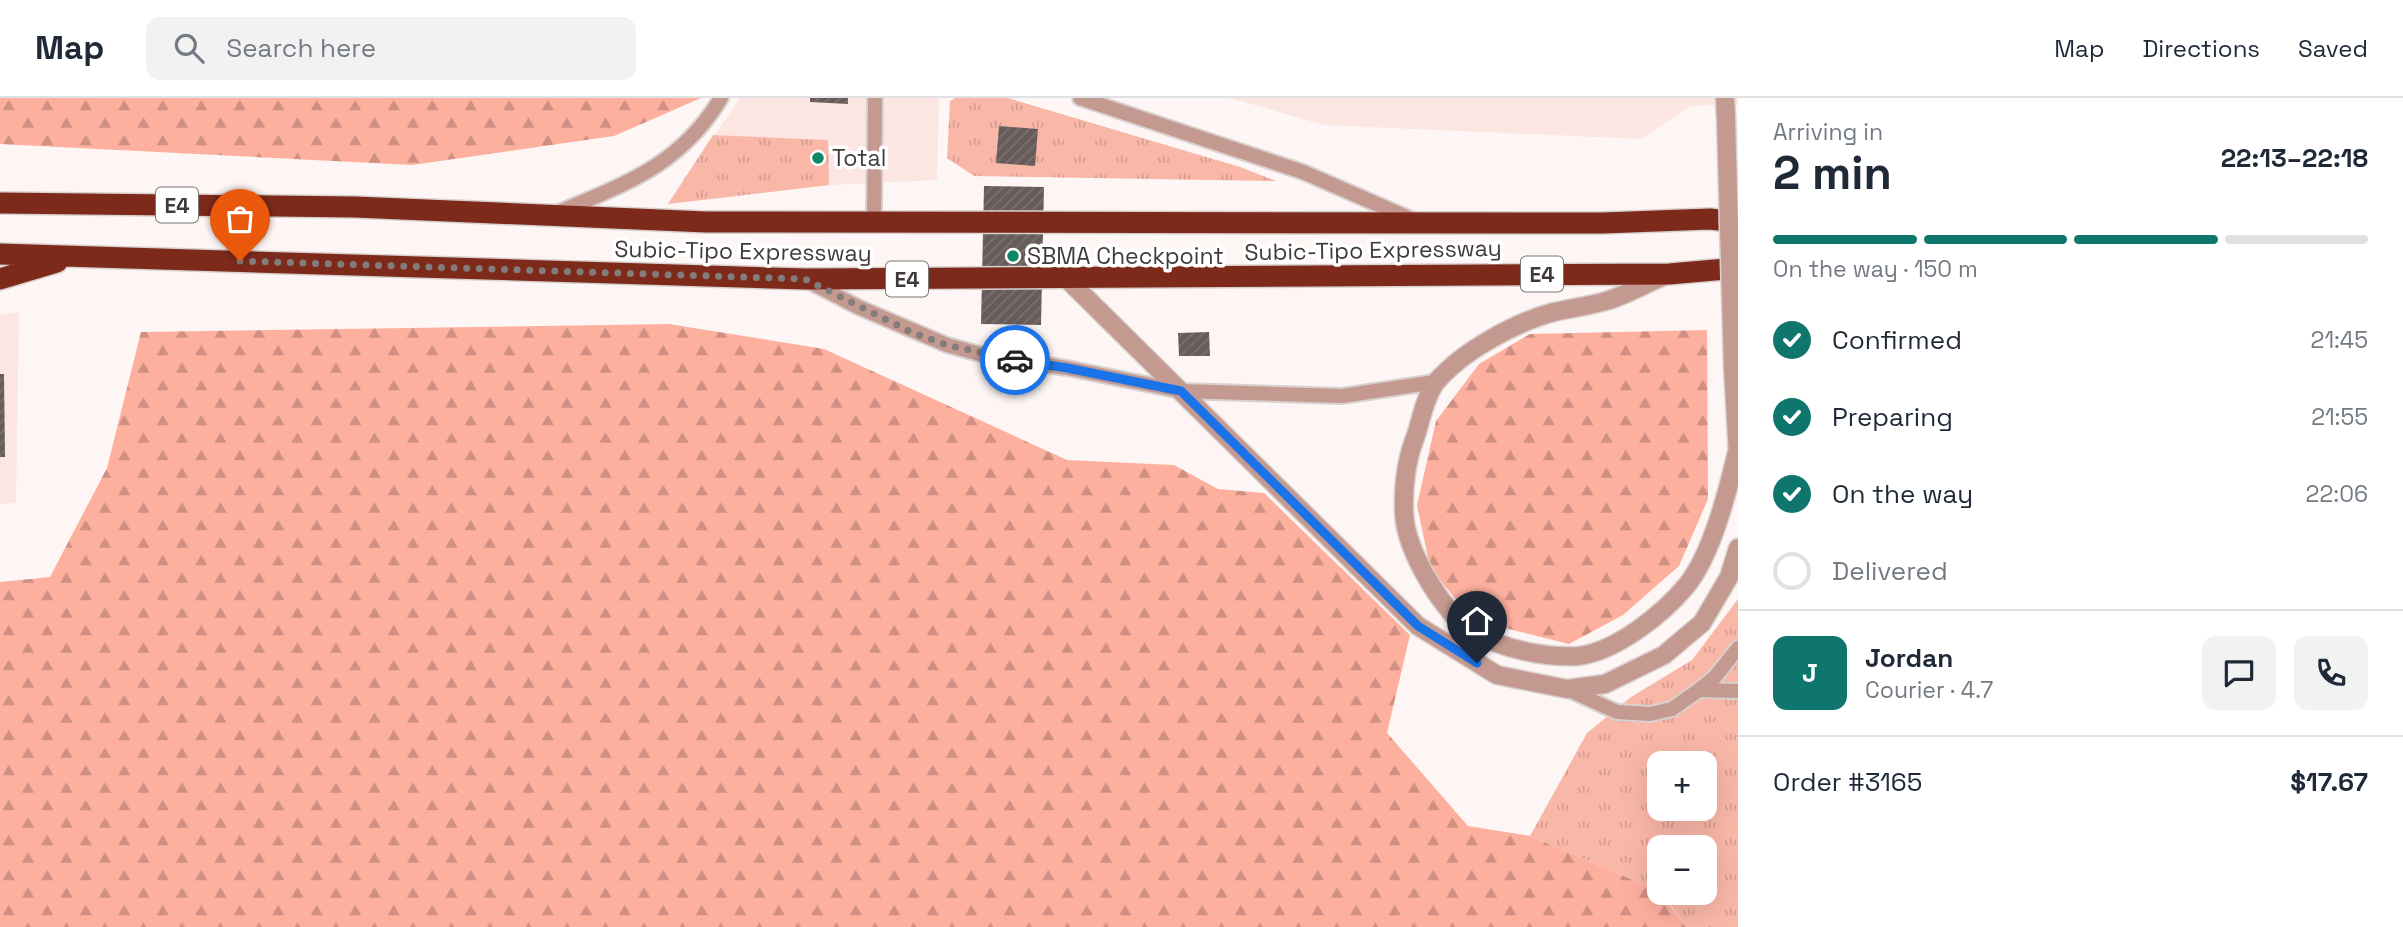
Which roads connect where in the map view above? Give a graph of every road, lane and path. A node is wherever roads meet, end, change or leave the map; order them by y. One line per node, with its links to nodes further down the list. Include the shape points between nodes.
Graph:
1 (721, 98): 6 (lane, via 696,134 671,158)
2 (875, 98): 7 (lane)
3 (1080, 98): 8 (lane, via 1303,172)
4 (1725, 98): 19 (street, bridge)
5 (0, 203): 6 (highway, Subic-Tipo Expressway / E4)
6 (556, 214): 7 (highway, Subic-Tipo Expressway / E4, via 706,222)
7 (874, 221): 8 (highway, Subic-Tipo Expressway / E4)
8 (1416, 221): 9 (highway, Subic-Tipo Expressway / E4)
9 (1738, 222)
10 (0, 254): 11 (highway, Subic-Tipo Expressway / E4)
11 (75, 256): 14 (highway); 15 (highway, Subic-Tipo Expressway / E4)
12 (1738, 268): 13 (highway, Subic-Tipo Expressway / E4)
13 (1669, 274): 16 (highway, Subic-Tipo Expressway / E4); 17 (street, via 1606,301 1551,313 1500,332)
14 (0, 279)
15 (805, 279): 16 (highway, Subic-Tipo Expressway / E4); 18 (lane, via 947,345)
16 (1067, 279): 18 (street)
17 (1435, 382): 18 (lane, via 1342,396); 19 (street, via 1407,460 1404,516 1418,558 1443,604 1474,632 1503,645 1580,656 1624,639 1653,618 1688,584 1705,552)
18 (1181, 391): 22 (street, via 1418,626 1497,676)
19 (1737, 454)
20 (1738, 548): 22 (street, via 1729,578 1702,623 1664,655 1605,684)
21 (1738, 648): 23 (lane)
22 (1567, 689): 23 (lane, via 1617,712 1650,715 1672,709)
23 (1699, 690): 24 (lane)
24 (1738, 691)

